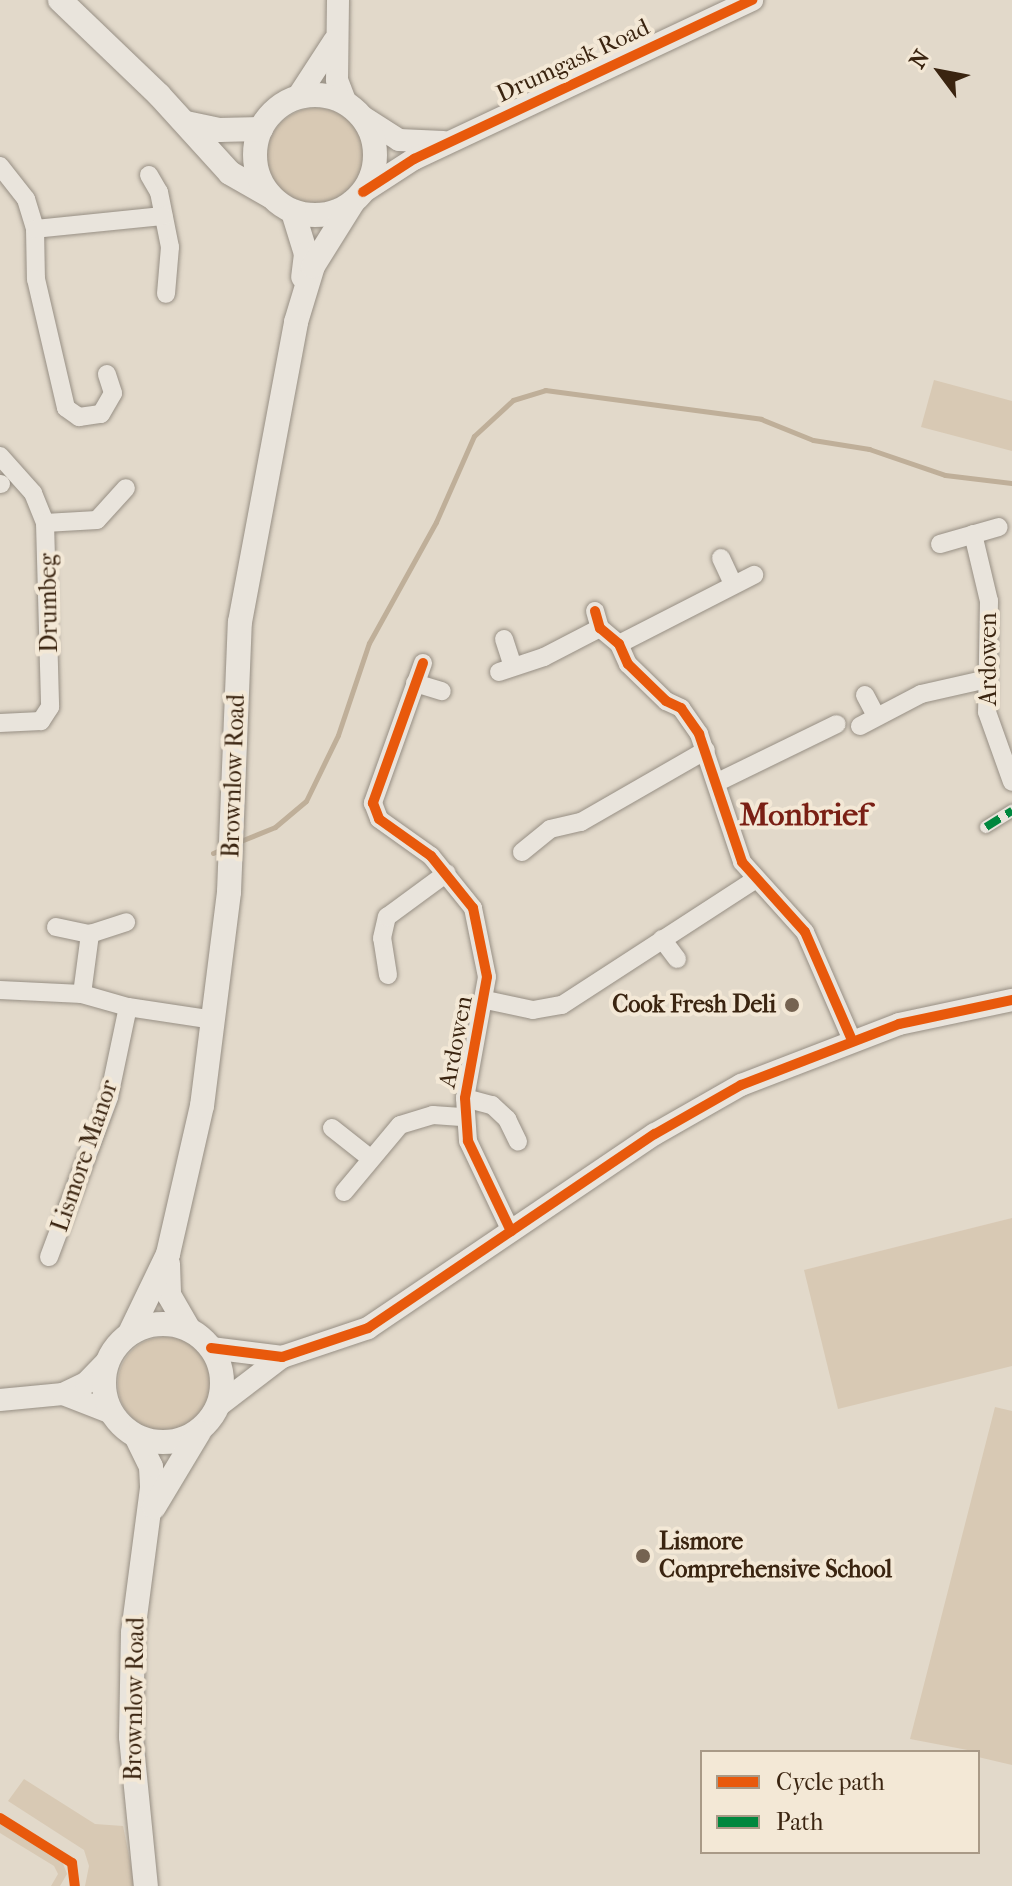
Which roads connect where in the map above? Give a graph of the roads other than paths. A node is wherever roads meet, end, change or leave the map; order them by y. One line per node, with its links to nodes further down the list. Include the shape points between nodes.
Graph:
1 (60, 0): 7 (main road)
2 (338, 0): 4 (street)
3 (752, 0): 9 (street, Drumgask Road)
4 (334, 40): 5 (street); 6 (street, via 337,80)
5 (297, 98): 6 (main road, via 329,97); 8 (main road, via 276,110)
6 (353, 109): 9 (street, via 399,140); 13 (main road, via 375,148 374,167)
7 (186, 123): 8 (main road, via 219,130); 12 (main road, via 230,173)
8 (261, 129): 12 (main road, via 255,158)
9 (455, 139): 13 (street, Drumgask Road)
10 (0, 166): 16 (street, via 26,199)
11 (149, 175): 15 (street)
12 (270, 196): 14 (main road)
13 (358, 197): 14 (main road, via 324,215); 18 (main road, Brownlow Road, via 328,237)
14 (293, 212): 18 (main road, Brownlow Road, via 306,254)
15 (163, 216): 16 (street); 17 (street, via 172,266)
16 (35, 229): 19 (street, via 36,279 66,408 79,417 101,414 113,393)
17 (166, 294)
18 (301, 299): 57 (main road, Brownlow Road, via 240,622 231,850)
19 (107, 374)
20 (0, 456): 22 (street, Drumbeg, via 33,493)
21 (126, 488): 22 (street, via 97,520)
22 (45, 523): 36 (street, Drumbeg, via 50,707 41,721)
23 (999, 527): 24 (street)
24 (973, 534): 25 (street); 32 (street, Ardowen, via 989,601)
25 (940, 544)
26 (721, 558): 28 (street)
27 (754, 575): 28 (street)
28 (733, 584): 30 (street)
29 (504, 639): 30 (street, via 506,670 597,620)
30 (619, 644): 38 (street, via 644,683 681,708)
31 (423, 663): 33 (street, Ardowen)
32 (987, 679): 35 (street, via 921,694 868,721); 40 (street, Ardowen, via 987,712)
33 (415, 683): 34 (street); 44 (street, Ardowen, via 373,803 379,819)
34 (442, 691)
35 (865, 695)
36 (0, 723)
37 (837, 724): 39 (street)
38 (706, 750): 39 (street); 43 (street, via 581,822 550,829)
39 (718, 782): 45 (street, via 733,842)
40 (1012, 782)
41 (1012, 811): 42 (street)
42 (986, 827)
43 (522, 852)
44 (447, 873): 51 (street, via 387,917 382,938); 54 (street, Ardowen, via 473,908 485,949)
45 (756, 879): 49 (street, Ardowen); 58 (street, via 805,932)
46 (126, 922): 48 (street)
47 (56, 927): 48 (street)
48 (90, 934): 53 (street)
49 (662, 939): 50 (street); 54 (street, Ardowen, via 562,1005 533,1010)
50 (677, 959)
51 (388, 975)
52 (0, 990): 53 (street)
53 (82, 994): 56 (street)
54 (486, 1000): 59 (street, Ardowen)
55 (1012, 1000): 58 (street, via 939,1013)
56 (128, 1007): 57 (street); 66 (street, Lismore Manor, via 109,1097)
57 (214, 1020): 65 (main road, Brownlow Road, via 202,1106)
58 (852, 1040): 64 (street, via 711,1101)
59 (465, 1108): 61 (street, Ardowen, via 492,1105 507,1119); 62 (street, Ardowen, via 400,1125); 64 (street, Ardowen, via 479,1172)
60 (332, 1128): 62 (street)
61 (518, 1142)
62 (370, 1158): 63 (street, Ardowen)
63 (344, 1192)
64 (511, 1231): 70 (street, via 368,1328)
65 (168, 1254): 67 (main road, Brownlow Road, via 169,1295); 68 (main road, Brownlow Road)
66 (49, 1257)
67 (189, 1329): 68 (main road, via 159,1323); 69 (main road)
68 (130, 1333): 71 (main road)
69 (211, 1348): 70 (street); 74 (main road, via 222,1382)
70 (282, 1357): 74 (street)
71 (107, 1361): 72 (street, via 86,1383); 75 (main road, via 103,1388)
72 (63, 1394): 73 (street); 75 (street)
73 (1, 1400)
74 (218, 1406): 76 (main road)
75 (112, 1413): 77 (main road)
76 (202, 1428): 77 (main road, via 163,1443); 78 (main road, via 167,1479)
77 (136, 1436): 78 (main road, via 151,1467)
78 (152, 1513): 79 (main road, Brownlow Road, via 133,1633 134,1802)
79 (146, 1886)

